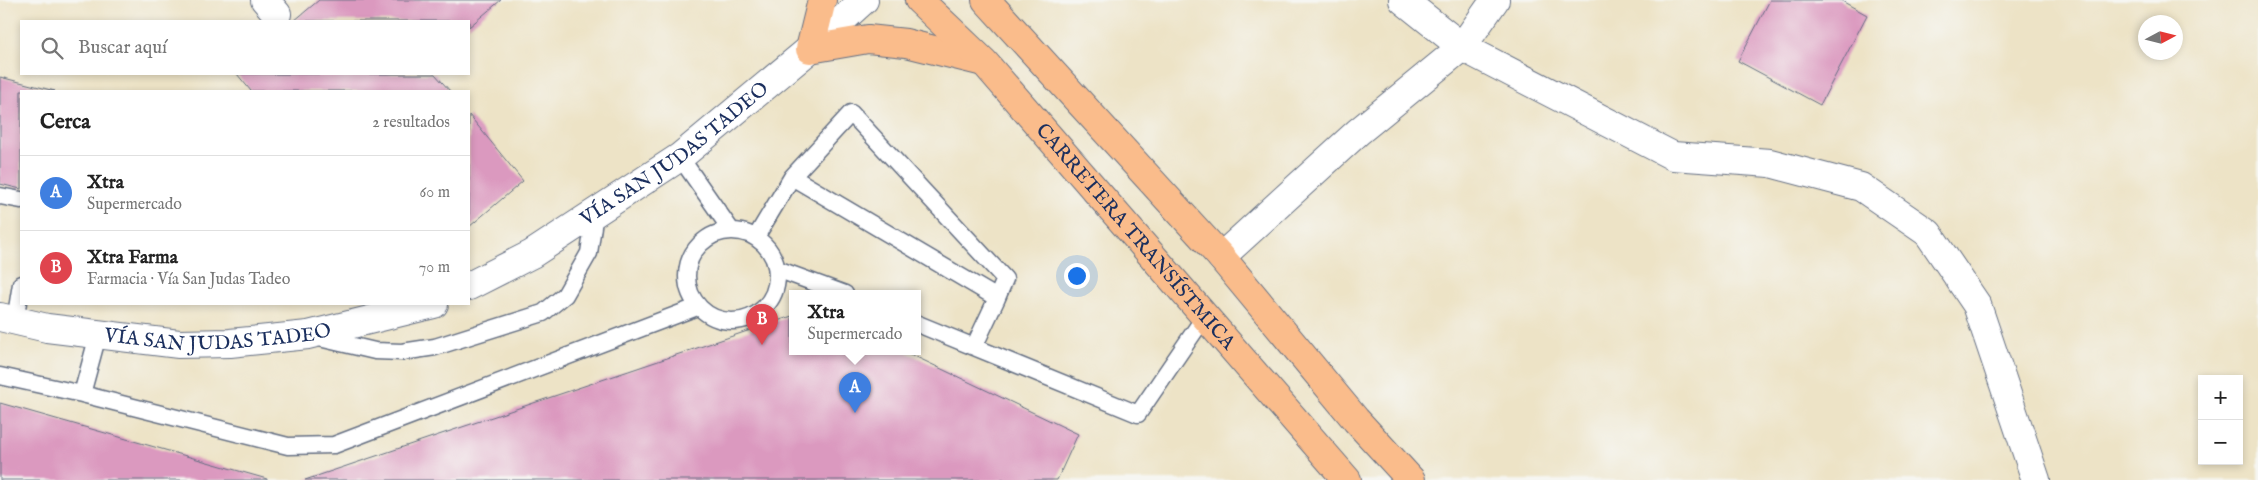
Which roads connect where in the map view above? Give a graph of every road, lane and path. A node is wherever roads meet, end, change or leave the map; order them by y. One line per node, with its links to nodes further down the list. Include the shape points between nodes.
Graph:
1 (822, 0): 8 (main road)
2 (864, 0): 8 (street, VÍA SAN JUDAS TADEO)
3 (919, 0): 9 (main road, CARRETERA TRANSÍSTMICA)
4 (986, 0): 17 (main road)
5 (1403, 0): 7 (street)
6 (1495, 0): 7 (street)
7 (1462, 47): 17 (street, via 1358,132); 35 (street, via 1673,156 1770,164 1861,187 1928,233 1977,306)
8 (810, 49): 9 (main road, via 868,39 906,43); 10 (street, VÍA SAN JUDAS TADEO)
9 (984, 62): 25 (main road, CARRETERA TRANSÍSTMICA)
10 (680, 157): 14 (street, VÍA SAN JUDAS TADEO); 15 (lane)
11 (792, 177): 16 (lane); 22 (lane); 22 (lane, via 851,113 1005,279)
12 (0, 196): 13 (lane)
13 (20, 200)
14 (595, 213): 19 (street, VÍA SAN JUDAS TADEO, via 532,254); 29 (lane, via 589,253 565,295 543,312 435,347 402,352 375,352)
15 (731, 230): 16 (lane); 24 (lane, via 706,237 689,257 686,283)
16 (756, 237): 18 (lane, via 770,250)
17 (1221, 258): 34 (main road)
18 (777, 269): 21 (lane); 24 (lane, via 774,292 761,311 740,322 716,320)
19 (470, 285)
20 (20, 287): 26 (lane)
21 (834, 290)
22 (997, 298): 30 (lane)
23 (430, 305): 29 (street, VÍA SAN JUDAS TADEO)
24 (697, 307): 32 (lane, via 334,445 288,446)
25 (1205, 316): 30 (lane, via 1138,414); 33 (main road, CARRETERA TRANSÍSTMICA)
26 (8, 319): 28 (street, VÍA SAN JUDAS TADEO)
27 (921, 325): 30 (lane)
28 (98, 335): 29 (street, VÍA SAN JUDAS TADEO, via 179,344 230,343); 32 (lane)
29 (308, 335)
30 (974, 347)
31 (0, 376): 32 (lane)
32 (82, 394)
33 (1347, 480)
34 (1410, 480)
35 (2036, 480)

